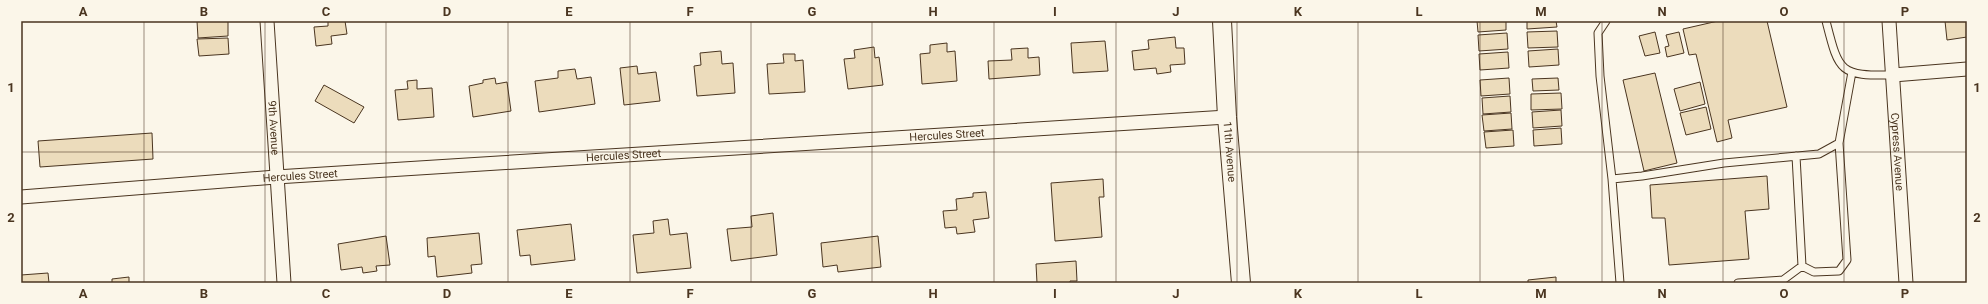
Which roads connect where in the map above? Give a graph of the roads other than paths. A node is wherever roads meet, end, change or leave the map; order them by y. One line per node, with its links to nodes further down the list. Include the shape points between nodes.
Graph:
1 (267, 21): 12 (street, 9th Avenue)
2 (1222, 21): 9 (main road, 11th Avenue)
3 (1606, 21): 13 (lane, via 1598,33 1600,76)
4 (1826, 21): 7 (lane, via 1835,55 1844,69)
5 (1889, 21): 8 (street, Cypress Avenue)
6 (1967, 69): 8 (street)
7 (1852, 72): 8 (lane, via 1861,75); 10 (lane)
8 (1893, 75): 20 (street, Cypress Avenue)
9 (1227, 116): 12 (street, Hercules Street); 17 (main road, 11th Avenue)
10 (1839, 143): 11 (lane, via 1819,154); 15 (lane, via 1847,260 1839,270 1814,272)
11 (1796, 156): 13 (lane); 15 (lane)
12 (276, 178): 14 (street, Hercules Street); 16 (street, 9th Avenue)
13 (1612, 179): 18 (lane)
14 (21, 197)
15 (1802, 266): 19 (lane, via 1783,280)
16 (284, 283)
17 (1241, 283)
18 (1620, 283)
19 (1738, 283)
20 (1906, 283)

